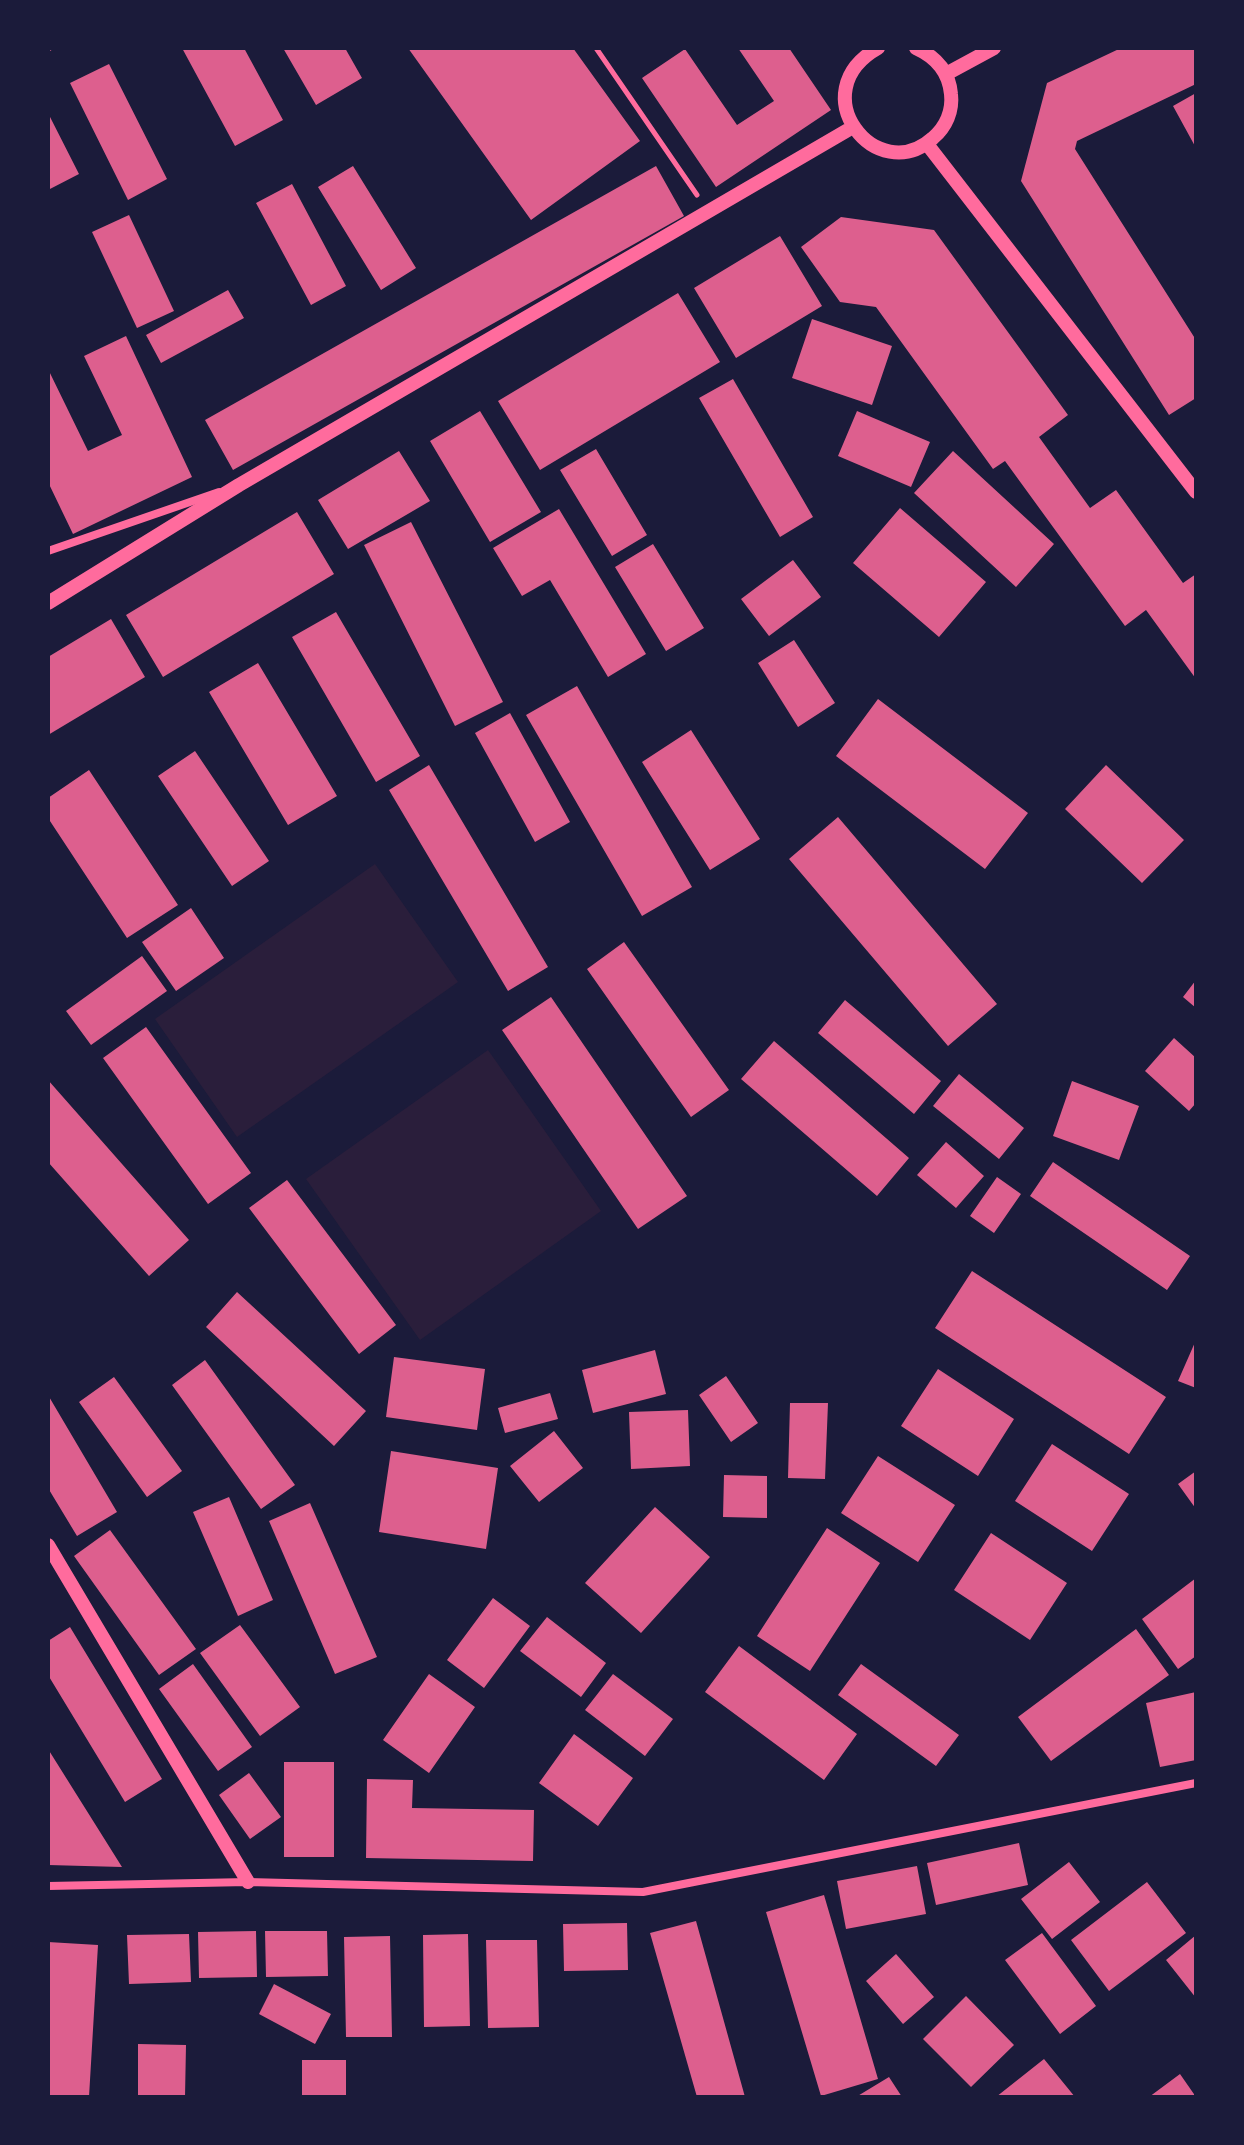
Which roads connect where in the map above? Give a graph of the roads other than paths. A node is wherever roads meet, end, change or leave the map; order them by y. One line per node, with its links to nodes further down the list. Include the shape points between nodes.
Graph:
1 (916, 48): 4 (street)
2 (994, 48): 4 (street)
3 (871, 50): 5 (street, via 851,71 845,88)
4 (946, 74): 6 (street, via 950,114)
5 (853, 127): 6 (street, via 875,147 892,152); 7 (street)
6 (927, 144): 8 (street)
7 (239, 485): 9 (street); 10 (street)
8 (1196, 492)
9 (48, 551)
10 (48, 603)
11 (48, 1545): 13 (street)
12 (1196, 1783): 13 (street, via 643,1892)
13 (248, 1882): 14 (street)
14 (48, 1886)

